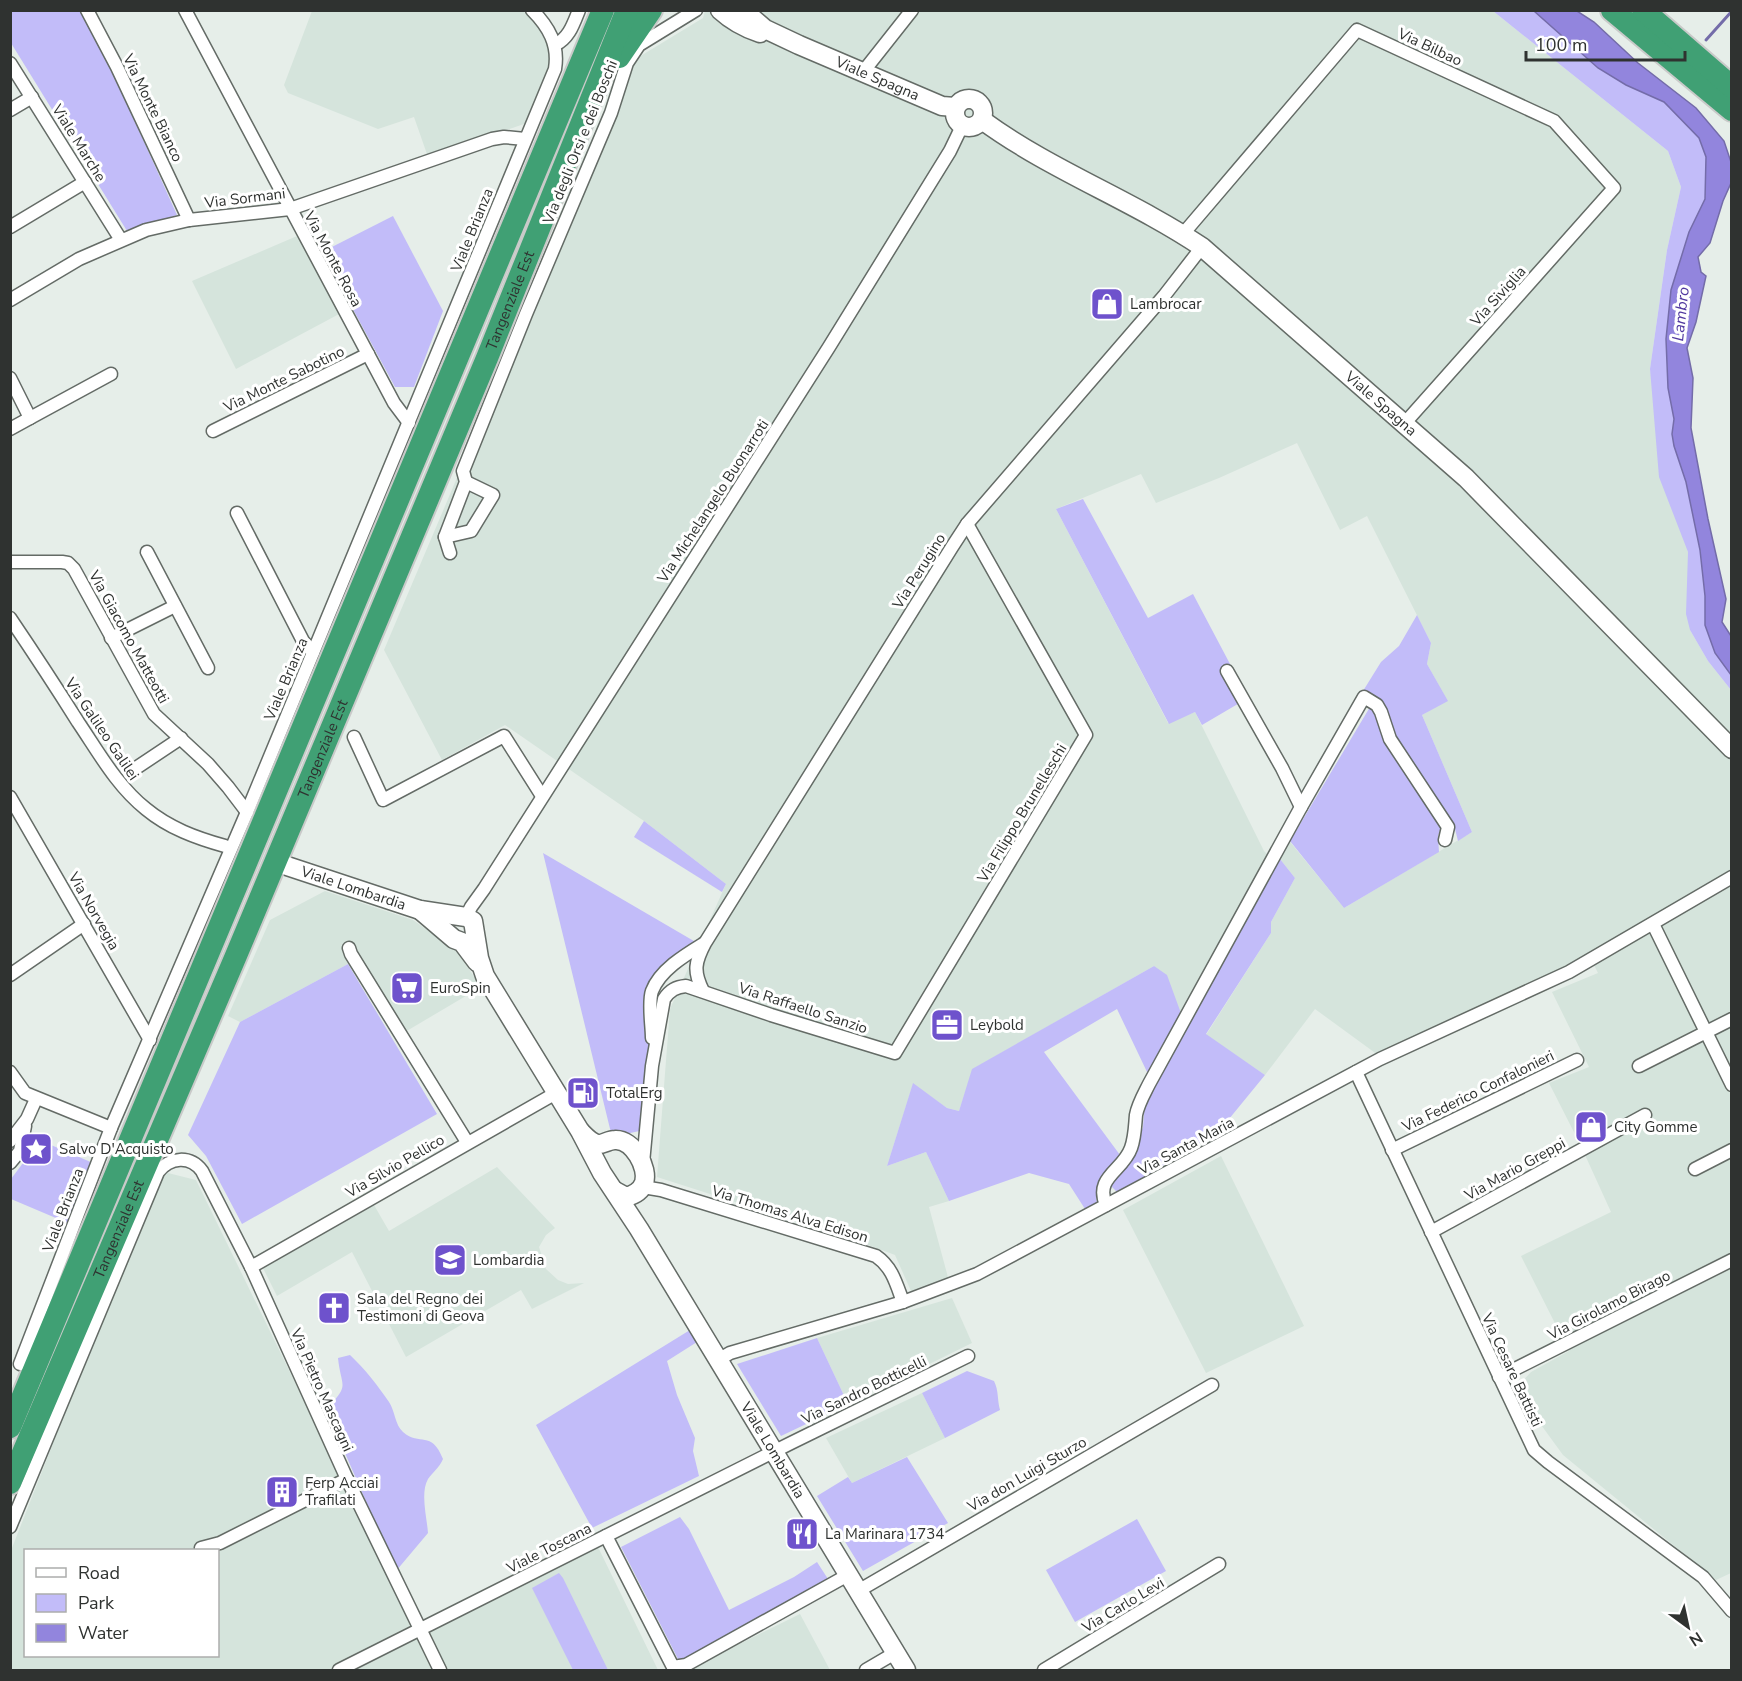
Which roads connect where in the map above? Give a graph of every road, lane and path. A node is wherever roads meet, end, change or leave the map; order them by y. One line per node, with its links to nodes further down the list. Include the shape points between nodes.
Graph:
1 (87, 10): 29 (street, Via Monte Bianco)
2 (185, 10): 28 (street, Via Monte Rosa)
3 (532, 10): 14 (street, via 543,20)
4 (579, 10): 14 (street, via 569,34)
5 (603, 10): 116 (highway, Tangenziale Est)
6 (627, 10): 36 (highway, Tangenziale Est)
7 (651, 10): 36 (highway, via 614,66)
8 (696, 10): 44 (street, Via degli Orsi e dei Boschi, via 639,45 627,63 611,113 463,471)
9 (720, 10): 15 (street, Viale Spagna, via 746,28)
10 (743, 10): 15 (street, Viale Spagna, via 765,29)
11 (912, 10): 17 (street)
12 (1612, 10): 22 (highway)
13 (1643, 10): 18 (highway)
14 (555, 45): 25 (street, Viale Brianza, via 555,69)
15 (799, 45): 17 (street, Viale Spagna)
16 (10, 63): 19 (street, Viale Marche)
17 (863, 72): 20 (street, Viale Spagna, via 942,106)
18 (1731, 87)
19 (32, 97): 21 (street); 26 (street, Viale Marche)
20 (956, 107): 23 (street, Viale Spagna, via 962,100 975,100 983,111); 24 (street, via 954,116)
21 (10, 110)
22 (1731, 110)
23 (982, 120): 24 (street, via 975,126); 31 (street, Viale Spagna, via 1009,140)
24 (962, 126): 61 (street, Via Michelangelo Buonarroti, via 835,337)
25 (525, 139): 28 (street, Via Sormani, via 504,136); 40 (street, Viale Brianza)
26 (85, 182): 30 (street); 32 (street, Viale Marche)
27 (1614, 188): 31 (street, Via Bilbao, via 1554,121 1357,30); 41 (street, Via Siviglia)
28 (290, 209): 29 (street, Via Sormani); 35 (street, Via Monte Rosa)
29 (189, 220): 32 (street, Via Sormani)
30 (10, 228)
31 (1183, 234): 33 (street, Viale Spagna)
32 (122, 240): 34 (street, Via Sormani, via 80,259)
33 (1203, 247): 41 (street, Viale Spagna); 46 (street, Via Perugino)
34 (10, 300)
35 (368, 354): 40 (street, Via Monte Rosa); 43 (street, Via Monte Sabotino)
36 (488, 358): 119 (highway, Tangenziale Est)
37 (111, 374): 39 (street)
38 (10, 378): 39 (street)
39 (30, 418): 42 (street)
40 (409, 423): 54 (street, Viale Brianza)
41 (1404, 424): 59 (street, Viale Spagna, via 1466,478)
42 (10, 429)
43 (213, 430)
44 (466, 482): 47 (street, Via degli Orsi e dei Boschi); 47 (street, via 493,495 471,531)
45 (237, 513): 54 (street, via 303,641)
46 (967, 524): 72 (street, Via Perugino); 79 (street, Via Filippo Brunelleschi, via 1086,735)
47 (445, 537): 49 (street)
48 (147, 552): 51 (street)
49 (450, 553)
50 (10, 562): 53 (street, Via Giacomo Matteotti, via 68,563)
51 (175, 606): 53 (street); 55 (street)
52 (10, 618): 66 (street, Via Galileo Galilei, via 129,795 189,835)
53 (111, 638): 58 (street, Via Giacomo Matteotti, via 154,714)
54 (314, 652): 64 (street, Viale Brianza)
55 (208, 668)
56 (1227, 671): 63 (street)
57 (354, 737): 61 (street, via 383,800 504,736)
58 (181, 738): 60 (street); 64 (street, Via Giacomo Matteotti)
59 (1731, 749)
60 (133, 770)
61 (542, 796): 71 (street, Via Michelangelo Buonarroti, via 484,889)
62 (10, 797): 69 (street, Via Norvegia)
63 (1301, 807): 65 (street, via 1364,697 1382,712 1390,739 1449,827); 105 (street, via 1149,1084 1138,1109 1131,1150 1103,1188)
64 (247, 812): 78 (street, Viale Brianza)
65 (1445, 840)
66 (225, 846)
67 (287, 866): 71 (street, Viale Lombardia, via 420,910 434,911)
68 (1731, 877): 70 (street, Via Santa Maria)
69 (84, 924): 74 (street); 78 (street, Via Norvegia)
70 (1653, 924): 77 (street); 84 (street, Via Santa Maria, via 1556,979)
71 (465, 929): 86 (street, Viale Lombardia, via 483,970)
72 (705, 944): 75 (street, Via Perugino, via 696,960); 81 (street, Via Perugino, via 674,964 651,992)
73 (349, 948): 94 (street)
74 (10, 975)
75 (703, 991): 79 (street, Via Raffaello Sanzio); 81 (street, Via Perugino, via 676,987 664,999)
76 (1731, 1019): 77 (street)
77 (1706, 1032): 82 (street); 85 (street)
78 (150, 1040): 90 (street, Viale Brianza)
79 (895, 1053)
80 (1577, 1060): 97 (street, Via Federico Confalonieri)
81 (652, 1066): 92 (street, Via Perugino)
82 (1639, 1066)
83 (10, 1072): 87 (street, via 25,1093)
84 (1356, 1072): 97 (street, Via Cesare Battisti); 105 (street, Via Santa Maria)
85 (1731, 1085)
86 (556, 1093): 91 (street, Viale Lombardia); 94 (street, Via Silvio Pellico)
87 (36, 1099): 89 (street); 90 (street)
88 (1645, 1115): 107 (street, Via Mario Greppi)
89 (27, 1119): 93 (street); 100 (street, via 20,1150)
90 (111, 1128): 113 (street, Viale Brianza)
91 (580, 1131): 96 (street, Viale Lombardia, via 590,1141); 99 (street, Viale Lombardia)
92 (645, 1131): 95 (street); 101 (street, Via Perugino)
93 (10, 1140)
94 (467, 1142): 109 (street, Via Silvio Pellico)
95 (626, 1143): 96 (street, via 614,1140); 101 (street)
96 (603, 1144): 99 (street)
97 (1392, 1150): 107 (street, Via Cesare Battisti)
98 (1731, 1150): 102 (street)
99 (597, 1161): 104 (street, Viale Lombardia)
100 (10, 1163)
101 (643, 1165): 103 (street, Viale Lombardia, via 645,1180)
102 (1695, 1169)
103 (640, 1190): 104 (street, via 626,1197); 106 (street, Viale Lombardia, via 633,1209); 110 (street, Via Thomas Alva Edison, via 661,1190 876,1256 891,1270)
104 (615, 1191): 106 (street, Viale Lombardia)
105 (1106, 1205): 110 (street, Via Santa Maria, via 977,1274)
106 (639, 1229): 112 (street, Viale Lombardia)
107 (1431, 1232): 114 (street, Via Cesare Battisti)
108 (1731, 1260): 114 (street, Via Girolamo Birago)
109 (251, 1267): 118 (street, Via Pietro Mascagni); 120 (street, Via Pietro Mascagni, via 196,1163 175,1160 164,1164)
110 (903, 1302): 112 (street, Via Santa Maria, via 730,1353)
111 (969, 1356): 117 (street, Via Sandro Botticelli)
112 (718, 1360): 117 (street, Viale Lombardia)
113 (20, 1364)
114 (1499, 1377): 126 (street, Via Cesare Battisti, via 1540,1456 1703,1577)
115 (1212, 1385): 125 (street, Via don Luigi Sturzo)
116 (10, 1427)
117 (774, 1452): 121 (street, Viale Toscana); 124 (street, Viale Lombardia)
118 (346, 1479): 122 (street, via 220,1543); 127 (street, Via Pietro Mascagni)
119 (10, 1483)
120 (10, 1527)
121 (606, 1536): 124 (street, via 673,1667 686,1665); 127 (street, Viale Toscana)
122 (201, 1548)
123 (1219, 1564): 133 (street, Via Carlo Levi)
124 (848, 1575): 125 (street, Viale Lombardia)
125 (858, 1591): 128 (street, Viale Lombardia)
126 (1731, 1611)
127 (420, 1629): 129 (street, Viale Toscana); 130 (street, Via Pietro Mascagni)
128 (895, 1653): 131 (street); 132 (street, Viale Lombardia)
129 (339, 1671)
130 (440, 1671)
131 (866, 1671)
132 (906, 1671)
133 (1044, 1671)

